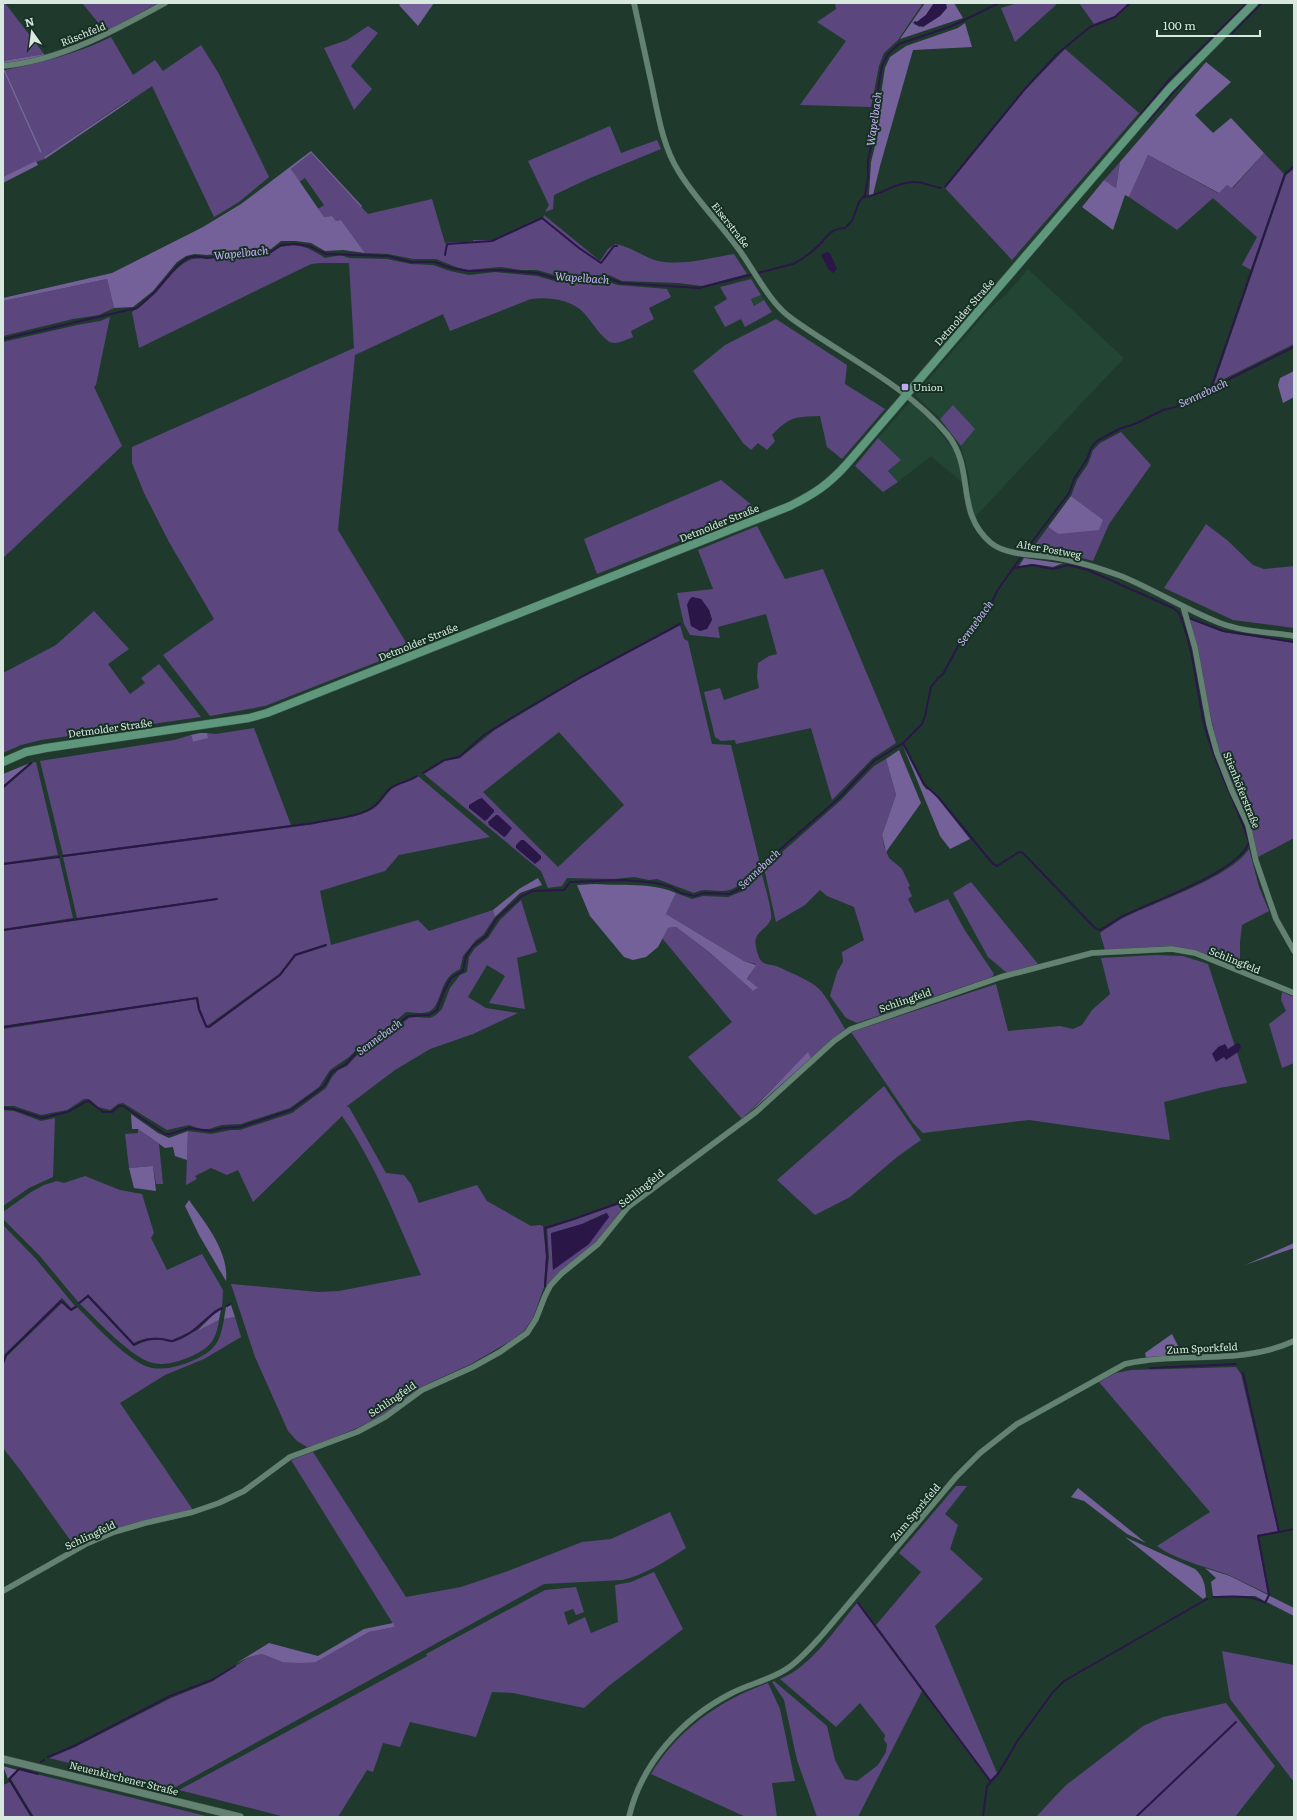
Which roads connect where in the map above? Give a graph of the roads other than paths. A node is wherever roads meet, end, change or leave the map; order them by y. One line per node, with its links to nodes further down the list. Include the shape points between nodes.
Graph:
1 (165, 3): 4 (street, Rüschfeld, via 108,35 83,45 45,58)
2 (634, 3): 5 (street, Eiserstraße, via 658,117 674,164 689,187 734,242 781,311)
3 (1254, 3): 5 (main road, Detmolder Straße, via 1169,89)
4 (3, 66)
5 (906, 395): 6 (street, Alter Postweg, via 931,416 950,437 959,453 972,519 991,543 1019,553 1090,565 1120,576); 8 (main road, Detmolder Straße, via 831,482 813,495 790,506 267,713 46,748 26,752)
6 (1183, 606): 7 (street, Alter Postweg, via 1228,626); 9 (street, Stienhöferstraße, via 1195,648 1217,753 1248,826 1256,861 1276,919)
7 (1294, 636)
8 (3, 762)
9 (1294, 952)
10 (1294, 993): 12 (street, Schlingfeld, via 1195,953 1172,950 1092,953 1001,977 851,1029 834,1041 756,1112 628,1207 598,1244 550,1286 527,1333 500,1352 422,1390 385,1417 357,1432 283,1461 244,1491 193,1512 114,1532 86,1544)
11 (1294, 1341): 15 (street, Zum Sporkfeld, via 1252,1354 1146,1360 1125,1364 1007,1430 956,1477 800,1659 780,1673 730,1694 709,1706 671,1740 654,1760 640,1783)
12 (3, 1591)
13 (3, 1759): 14 (street, Neuenkirchener Straße)
14 (240, 1817)
15 (629, 1817)

